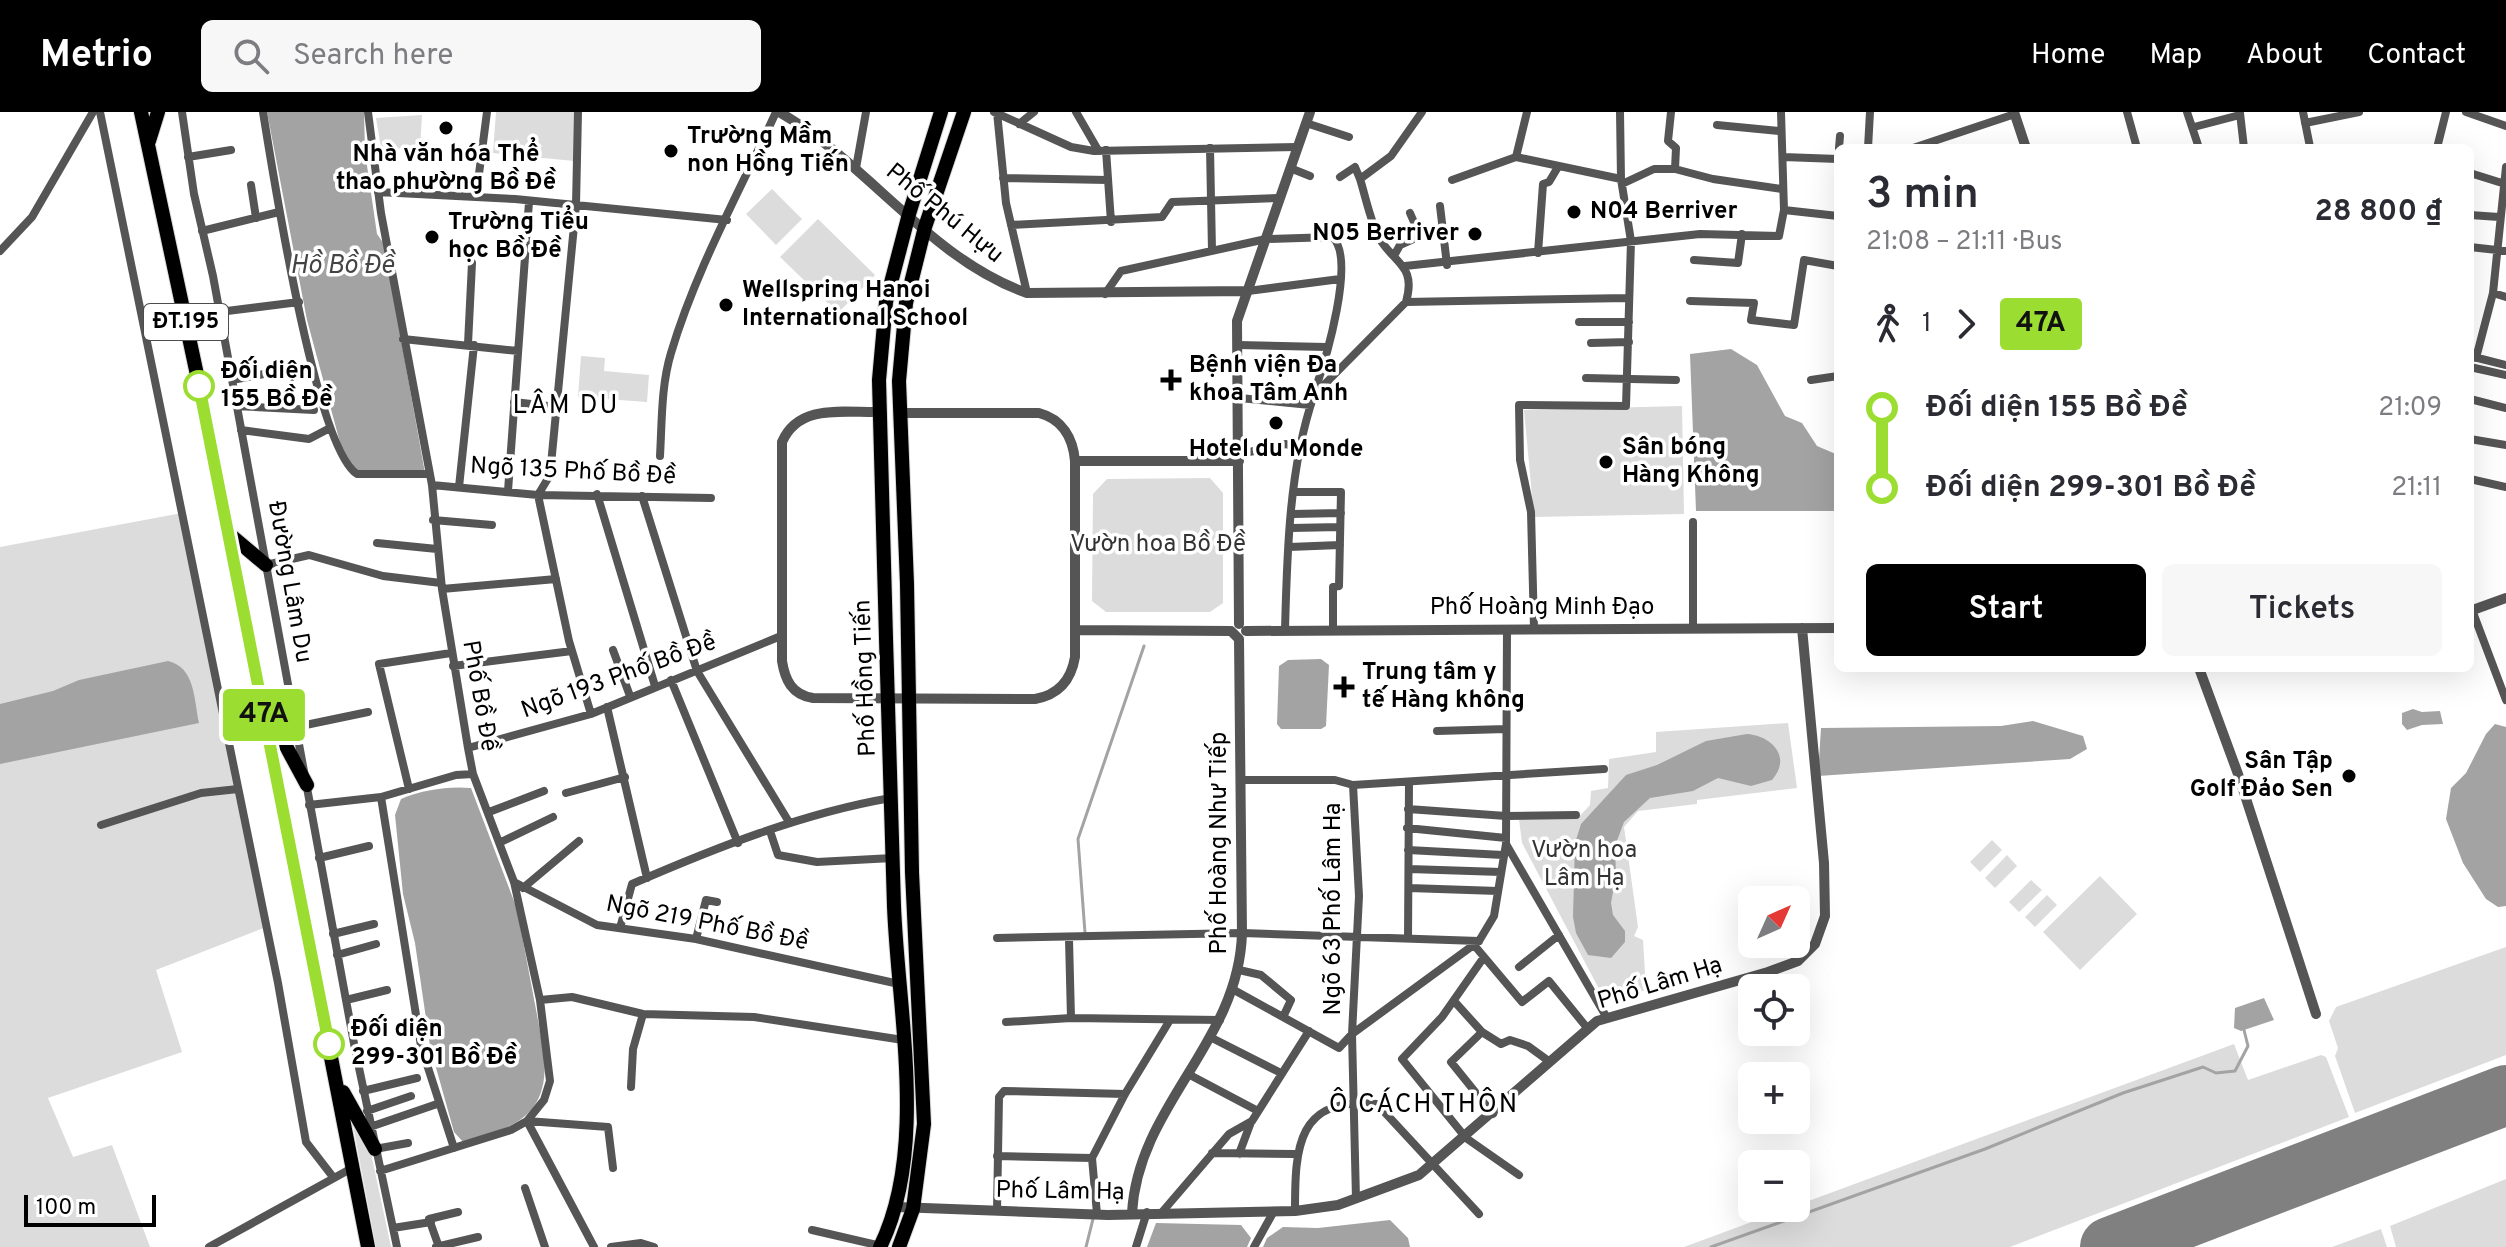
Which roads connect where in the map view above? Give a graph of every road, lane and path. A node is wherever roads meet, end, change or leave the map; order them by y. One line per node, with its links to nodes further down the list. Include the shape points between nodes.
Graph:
1 (93, 112): 99 (street, via 32,217)
2 (100, 112): 226 (street)
3 (141, 112): 49 (main road, ĐT.195)
4 (158, 112): 49 (main road)
5 (182, 112): 54 (street, Đường Lâm Du)
6 (263, 112): 82 (street)
7 (368, 112): 74 (street, Phố Bồ Đề)
8 (487, 112): 75 (street)
9 (578, 112): 79 (street)
10 (778, 112): 60 (street, Phố Phú Hựu); 89 (street)
11 (866, 112): 60 (street)
12 (941, 112): 84 (main road, Phố Hồng Tiến)
13 (964, 112): 92 (main road, Phố Hồng Tiến)
14 (996, 112): 33 (street); 66 (street)
15 (1034, 112): 33 (street)
16 (1076, 112): 53 (street)
17 (1422, 112): 67 (street, via 1391,156)
18 (1527, 112): 55 (street)
19 (1620, 112): 70 (street)
20 (1671, 112): 62 (street, via 1668,141 1676,148)
21 (1781, 112): 37 (street)
22 (1870, 112): 41 (street)
23 (2127, 112): 44 (street)
24 (2187, 112): 36 (street)
25 (2303, 112): 32 (street)
26 (2359, 112): 32 (street)
27 (2446, 112): 48 (street)
28 (2466, 112): 35 (street)
29 (2015, 113): 42 (street); 43 (street)
30 (2240, 114): 36 (street); 46 (street)
31 (1308, 117): 39 (street); 50 (street, Phố Hoàng Như Tiếp)
32 (2305, 123): 47 (street)
33 (1019, 124): 53 (street, via 1071,147)
34 (1717, 125): 37 (street)
35 (2506, 126)
36 (2194, 127): 45 (street)
37 (1779, 131): 56 (street)
38 (1840, 136): 40 (street)
39 (1349, 137)
40 (1839, 144)
41 (1868, 144)
42 (1925, 144)
43 (2025, 144)
44 (2136, 144)
45 (2198, 144)
46 (2244, 144)
47 (2308, 144)
48 (2438, 144)
49 (148, 145): 177 (main road, ĐT.195)
50 (1297, 147): 51 (street); 61 (street, Phố Hoàng Như Tiếp)
51 (1210, 148): 53 (street); 77 (street)
52 (231, 150): 54 (street)
53 (1102, 150): 68 (street)
54 (188, 157): 93 (street, Đường Lâm Du)
55 (1516, 157): 58 (street); 69 (street)
56 (1783, 157): 57 (street); 73 (street)
57 (1834, 159)
58 (1558, 167): 70 (street); 101 (street, via 1543,184)
59 (2506, 167): 71 (street)
60 (856, 168): 84 (street, Phố Phú Hựu)
61 (1290, 168): 64 (street); 76 (street, Phố Hoàng Như Tiếp)
62 (1675, 169): 70 (street, via 1654,169); 73 (street)
63 (2474, 174): 71 (street)
64 (1310, 176)
65 (1340, 177): 67 (street, via 1355,167)
66 (1003, 178): 68 (street); 91 (street)
67 (1360, 179): 102 (street, via 1381,242)
68 (1108, 180): 90 (street)
69 (1452, 180)
70 (1621, 181): 96 (street)
71 (2502, 183): 87 (street)
72 (251, 185): 88 (street)
73 (1782, 189): 81 (street)
74 (378, 192): 75 (street); 121 (street, Phố Bồ Đề)
75 (476, 197): 78 (street)
76 (1279, 198): 77 (street); 95 (street, Phố Hoàng Như Tiếp)
77 (1210, 199): 90 (street, via 1172,202 1162,217); 100 (street)
78 (529, 202): 79 (street); 127 (street)
79 (576, 205): 89 (street); 146 (street)
80 (1440, 206): 105 (street)
81 (1784, 210): 86 (street); 94 (street, via 1781,235)
82 (279, 212): 88 (street); 116 (street)
83 (1410, 213): 102 (street, via 1420,236 1400,245)
84 (909, 214): 92 (street, Phố Phú Hựu); 149 (main road, Phố Hồng Tiến, via 886,302)
85 (2474, 215): 87 (street)
86 (1834, 216)
87 (2499, 217): 98 (street)
88 (256, 218): 93 (street)
89 (727, 220): 156 (street, via 697,280 671,354)
90 (1111, 222): 91 (street)
91 (1011, 225): 110 (street)
92 (925, 227): 110 (street, Phố Phú Hựu, via 971,266); 150 (main road, Phố Hồng Tiến, via 906,303)
93 (202, 231): 118 (street, Đường Lâm Du)
94 (1742, 234): 96 (street); 103 (street, via 1738,263)
95 (1266, 239): 100 (street); 108 (street, via 1332,237 1339,249); 109 (street, Phố Hoàng Như Tiếp)
96 (1631, 241): 101 (street); 114 (street)
97 (2474, 247): 98 (street)
98 (2501, 250): 111 (street)
99 (0, 251)
100 (1212, 251): 112 (street, via 1121,271)
101 (1538, 253): 105 (street)
102 (1395, 254): 107 (street)
103 (1694, 260)
104 (472, 263): 124 (street)
105 (1447, 265): 107 (street)
106 (1834, 265): 115 (street, via 1804,260 1794,325 1751,320 1754,303)
107 (1405, 266): 117 (street)
108 (1340, 279): 109 (street); 126 (street)
109 (1248, 291): 112 (street, Phố Phú Hựu); 125 (street, Phố Hoàng Như Tiếp, via 1237,321)
110 (1027, 293): 112 (street, Phố Phú Hựu)
111 (2493, 293): 113 (street); 128 (street)
112 (1105, 294)
113 (2506, 297)
114 (1628, 298): 117 (street); 120 (street)
115 (1690, 301)
116 (299, 302): 118 (street); 151 (street)
117 (1406, 302): 140 (street)
118 (219, 312): 137 (street, Đường Lâm Du)
119 (1579, 322): 120 (street)
120 (1629, 322): 122 (street)
121 (403, 339): 124 (street); 159 (street, Phố Bồ Đề)
122 (1629, 342): 123 (street); 136 (street)
123 (1591, 343)
124 (471, 344): 127 (street); 162 (street)
125 (1238, 345): 126 (street); 141 (street, Phố Hoàng Như Tiếp)
126 (1326, 347): 140 (street)
127 (518, 351): 143 (street)
128 (2474, 354)
129 (2474, 357): 130 (street)
130 (2506, 365)
131 (2474, 368): 133 (street)
132 (285, 370): 137 (street)
133 (2506, 375)
134 (1834, 377): 139 (street)
135 (1586, 378): 136 (street)
136 (1628, 379): 138 (street); 188 (street, via 1626,406 1519,405 1520,460 1531,512)
137 (232, 380): 145 (street, Đường Lâm Du)
138 (1676, 380)
139 (1811, 380)
140 (1314, 395): 144 (street)
141 (1240, 398): 144 (street); 157 (street, Phố Hoàng Như Tiếp)
142 (2474, 400): 147 (street)
143 (514, 402): 146 (street); 164 (street)
144 (1310, 405): 155 (street)
145 (236, 406): 148 (street); 152 (street, Đường Lâm Du)
146 (557, 407): 167 (street, via 550,475)
147 (2506, 408)
148 (314, 410)
149 (880, 412): 197 (street, via 808,415 786,434 781,451); 207 (main road, Phố Hồng Tiến)
150 (900, 413): 158 (street, via 1044,414 1066,431); 209 (main road, Phố Hồng Tiến)
151 (330, 428): 152 (street, via 309,439); 159 (street, via 339,455 357,474)
152 (241, 430): 182 (street, Đường Lâm Du)
153 (2474, 440): 154 (street)
154 (2506, 445)
155 (1300, 449): 157 (street, via 1286,444); 165 (street)
156 (660, 456)
157 (1240, 457): 158 (street); 196 (street, Phố Hoàng Như Tiếp)
158 (1075, 461): 193 (street)
159 (430, 474): 161 (street, Phố Bồ Đề)
160 (2474, 480): 163 (street)
161 (432, 485): 162 (street, Ngõ 135 Phố Bồ Đề); 172 (street, Phố Bồ Đề)
162 (459, 487): 164 (street, Ngõ 135 Phố Bồ Đề)
163 (2506, 487)
164 (508, 491): 167 (street, Ngõ 135 Phố Bồ Đề)
165 (1296, 492): 170 (street, via 1341,492); 171 (street)
166 (597, 494): 167 (street, Ngõ 135 Phố Bồ Đề); 168 (street, Ngõ 135 Phố Bồ Đề); 205 (street)
167 (538, 495): 183 (street)
168 (642, 496): 169 (street, Ngõ 135 Phố Bồ Đề); 202 (street)
169 (711, 498)
170 (1341, 513): 171 (street); 175 (street)
171 (1293, 514): 176 (street)
172 (433, 520): 174 (street); 181 (street, Phố Bồ Đề)
173 (1693, 522): 189 (street)
174 (492, 525)
175 (1340, 527): 176 (street); 179 (street)
176 (1291, 528): 180 (street)
177 (228, 533): 182 (main road); 208 (main road, ĐT.195)
178 (377, 543): 181 (street)
179 (1340, 545): 180 (street); 195 (street)
180 (1289, 547): 194 (street)
181 (437, 549): 184 (street, Phố Bồ Đề)
182 (266, 565): 184 (street, via 309,555); 214 (street, Đường Lâm Du)
183 (556, 579): 184 (street); 199 (street)
184 (441, 586): 200 (street, Phố Bồ Đề)
185 (2506, 598): 186 (street)
186 (2474, 609)
187 (2474, 618): 210 (street)
188 (1534, 628): 189 (street, Phố Hoàng Minh Đạo); 192 (street, Phố Hoàng Minh Đạo)
189 (1693, 628): 190 (street, Phố Hoàng Minh Đạo)
190 (1802, 628): 191 (street, Phố Hoàng Minh Đạo); 285 (street, Phố Lâm Hạ, via 1824,863 1825,916 1815,944 1787,966)
191 (1834, 628)
192 (1507, 629): 195 (street, Phố Hoàng Minh Đạo); 215 (street)
193 (1075, 630): 196 (street, Phố Hoàng Minh Đạo); 209 (street, via 1072,673 1048,696)
194 (1285, 630): 195 (street, Phố Hoàng Minh Đạo); 196 (street, Phố Hoàng Minh Đạo)
195 (1333, 630)
196 (1239, 631): 222 (street, Phố Hoàng Như Tiếp)
197 (781, 636): 202 (street, Ngõ 193 Phố Bồ Đề); 207 (street, via 783,670 799,695)
198 (613, 650): 206 (street)
199 (572, 651): 201 (street); 213 (street)
200 (451, 653): 201 (street, Phố Bồ Đề); 227 (street, via 379,664)
201 (453, 666): 217 (street, Phố Bồ Đề)
202 (697, 671): 204 (street, Ngõ 193 Phố Bồ Đề); 238 (street)
203 (2200, 672): 282 (street)
204 (671, 680): 205 (street, Ngõ 193 Phố Bồ Đề); 245 (street)
205 (655, 686): 206 (street, Ngõ 193 Phố Bồ Đề)
206 (630, 696): 211 (street, Ngõ 193 Phố Bồ Đề)
207 (889, 698): 209 (street); 231 (main road, Phố Hồng Tiến)
208 (260, 699): 224 (main road); 299 (main road)
209 (910, 699): 330 (main road, Phố Hồng Tiến, via 911,857 924,1124)
210 (2506, 700)
211 (607, 707): 213 (street, Ngõ 193 Phố Bồ Đề); 220 (street)
212 (368, 712): 214 (street)
213 (591, 714): 217 (street, Ngõ 193 Phố Bồ Đề)
214 (296, 727): 224 (street, Đường Lâm Du)
215 (1506, 729): 216 (street); 221 (street)
216 (1437, 731)
217 (468, 748): 219 (street, Phố Bồ Đề)
218 (1604, 769): 221 (street)
219 (473, 774): 227 (street); 234 (street, Phố Bồ Đề)
220 (625, 777): 229 (street); 253 (street)
221 (1506, 778): 223 (street); 236 (street)
222 (1240, 780): 225 (street, via 1335,780); 261 (street, Phố Hoàng Như Tiếp)
223 (1409, 783): 225 (street); 233 (street)
224 (307, 785): 232 (street, Đường Lâm Du)
225 (1353, 785): 264 (street, Ngõ 63 Phố Lâm Hạ)
226 (238, 789): 239 (street, via 201,793); 326 (street, via 306,1142)
227 (409, 789): 230 (street)
228 (544, 791): 234 (street)
229 (566, 793)
230 (381, 797): 232 (street); 305 (street, via 421,1046)
231 (892, 797): 238 (street); 250 (main road, Phố Hồng Tiến)
232 (309, 805): 249 (street, Đường Lâm Du)
233 (1408, 809): 236 (street); 240 (street)
234 (489, 812): 244 (street, Phố Bồ Đề)
235 (1576, 815): 236 (street)
236 (1506, 816): 243 (street)
237 (553, 817): 244 (street)
238 (789, 822): 241 (street)
239 (101, 825)
240 (1407, 828): 243 (street); 247 (street)
241 (770, 831): 245 (street); 250 (street, via 778,855 817,862)
242 (579, 841): 255 (street)
243 (1506, 841): 248 (street, Ngõ 63 Phố Lâm Hạ); 263 (street)
244 (501, 842): 254 (street, Phố Bồ Đề)
245 (738, 843): 253 (street)
246 (369, 846): 249 (street)
247 (1408, 850): 248 (street); 251 (street)
248 (1503, 855): 252 (street, Ngõ 63 Phố Lâm Hạ)
249 (319, 858): 262 (street, Đường Lâm Du)
250 (893, 858): 275 (main road, Phố Hồng Tiến)
251 (1409, 869): 252 (street); 256 (street)
252 (1501, 872): 257 (street, Ngõ 63 Phố Lâm Hạ)
253 (647, 878): 260 (street, via 632,884)
254 (514, 882): 255 (street, Ngõ 219 Phố Bồ Đề); 279 (street, Phố Bồ Đề)
255 (523, 888): 260 (street, Ngõ 219 Phố Bồ Đề, via 597,925)
256 (1409, 888): 257 (street); 266 (street)
257 (1498, 891): 269 (street, Ngõ 63 Phố Lâm Hạ, via 1494,916)
258 (717, 902): 267 (street, via 706,900)
259 (374, 924): 262 (street)
260 (620, 928): 267 (street, Ngõ 219 Phố Bồ Đề)
261 (1242, 933): 264 (street); 268 (street); 274 (street, Phố Hoàng Như Tiếp)
262 (333, 934): 271 (street, Đường Lâm Du)
263 (1559, 935): 273 (street); 285 (street)
264 (1358, 936): 266 (street); 292 (street, Ngõ 63 Phố Lâm Hạ)
265 (997, 938): 268 (street)
266 (1408, 938): 269 (street)
267 (696, 939): 275 (street, Ngõ 219 Phố Bồ Đề)
268 (1069, 939): 284 (street)
269 (1477, 943): 272 (street); 292 (street, Ngõ 63 Phố Lâm Hạ)
270 (376, 944): 271 (street)
271 (337, 955): 278 (street, Đường Lâm Du)
272 (1484, 957): 280 (street); 289 (street, via 1522,1002 1549,981)
273 (1519, 967)
274 (1239, 970): 277 (street, Phố Hoàng Như Tiếp); 283 (street, via 1261,975 1291,1000)
275 (899, 984): 294 (main road, Phố Hồng Tiến)
276 (387, 990): 278 (street)
277 (1234, 990): 283 (street); 287 (street, Phố Hoàng Như Tiếp)
278 (346, 1000): 301 (street, Đường Lâm Du)
279 (540, 1000): 281 (street, via 572,997); 309 (street, Phố Bồ Đề, via 550,1081 544,1100)
280 (1454, 1001): 291 (street); 312 (street, via 1402,1059)
281 (643, 1014): 294 (street, via 754,1017); 300 (street, via 633,1049)
282 (2316, 1014)
283 (1284, 1015): 290 (street)
284 (1071, 1018): 286 (street); 288 (street)
285 (1607, 1018): 289 (street, Phố Lâm Hạ)
286 (1170, 1020): 287 (street); 302 (street)
287 (1221, 1020): 293 (street, Phố Hoàng Như Tiếp)
288 (1006, 1022)
289 (1588, 1029): 295 (street, Phố Lâm Hạ)
290 (1309, 1031): 292 (street, via 1339,1048); 296 (street)
291 (1482, 1032): 295 (street, via 1501,1044 1510,1040 1528,1046); 308 (street, via 1451,1062)
292 (1352, 1034): 304 (street, Ngõ 63 Phố Lâm Hạ)
293 (1210, 1037): 296 (street); 297 (street, Phố Hoàng Như Tiếp)
294 (903, 1040): 329 (main road, Phố Hồng Tiến, via 906,1130)
295 (1550, 1062): 308 (street, Phố Lâm Hạ)
296 (1279, 1072): 307 (street)
297 (1188, 1074): 307 (street); 337 (street, Phố Hoàng Như Tiếp, via 1142,1161)
298 (417, 1078): 301 (street)
299 (337, 1081): 315 (main road); 322 (main road)
300 (631, 1087)
301 (363, 1091): 306 (street, Đường Lâm Du)
302 (1125, 1094): 319 (street, via 1004,1091 999,1097); 320 (street)
303 (411, 1096): 306 (street)
304 (1355, 1102): 318 (street, via 1322,1110); 321 (street, via 1377,1104); 328 (street, Ngõ 63 Phố Lâm Hạ)
305 (437, 1104): 311 (street); 314 (street)
306 (367, 1111): 311 (street, Đường Lâm Du)
307 (1258, 1111): 310 (street)
308 (1493, 1114): 312 (street, Phố Lâm Hạ)
309 (527, 1121): 314 (street); 323 (street, via 608,1127); 350 (street)
310 (1252, 1121): 316 (street, via 1229,1134); 317 (street)
311 (370, 1127): 315 (street, Đường Lâm Du)
312 (1466, 1138): 321 (street, Phố Lâm Hạ); 325 (street)
313 (408, 1143): 315 (street)
314 (454, 1148): 324 (street)
315 (375, 1149): 324 (street, Đường Lâm Du)
316 (1212, 1153): 317 (street); 332 (street)
317 (1239, 1154): 318 (street)
318 (1295, 1154): 334 (street)
319 (997, 1156): 320 (street); 331 (street)
320 (1092, 1158): 338 (street)
321 (1432, 1166): 328 (street, Phố Lâm Hạ, via 1409,1181); 339 (street)
322 (354, 1167): 326 (street); 346 (main road)
323 (613, 1168)
324 (380, 1171): 341 (street, Đường Lâm Du)
325 (1519, 1175)
326 (333, 1177): 345 (street)
327 (525, 1188): 349 (street)
328 (1356, 1199): 334 (street, Phố Lâm Hạ)
329 (897, 1207): 330 (street, Phố Lâm Hạ); 344 (main road, Phố Hồng Tiến)
330 (913, 1209): 331 (street, Phố Lâm Hạ); 353 (main road, Phố Hồng Tiến)
331 (997, 1211): 338 (street, Phố Lâm Hạ)
332 (1163, 1211): 333 (street, Phố Lâm Hạ); 336 (street, Phố Lâm Hạ)
333 (1274, 1211): 334 (street, Phố Lâm Hạ); 355 (street)
334 (1295, 1211)
335 (458, 1212): 340 (street)
336 (1147, 1212): 337 (street, Phố Lâm Hạ); 354 (street)
337 (1132, 1213): 338 (street, Phố Lâm Hạ)
338 (1097, 1214)
339 (1479, 1214)
340 (431, 1222): 341 (street); 348 (street)
341 (393, 1228): 347 (street, Đường Lâm Du)
342 (812, 1230): 344 (street)
343 (478, 1237): 348 (street)
344 (880, 1246)
345 (209, 1247)
346 (368, 1247)
347 (397, 1247)
348 (438, 1247)
349 (545, 1247)
350 (594, 1247)
351 (611, 1247): 352 (street)
352 (654, 1247)
353 (899, 1247)
354 (1136, 1247)
355 (1254, 1247)

